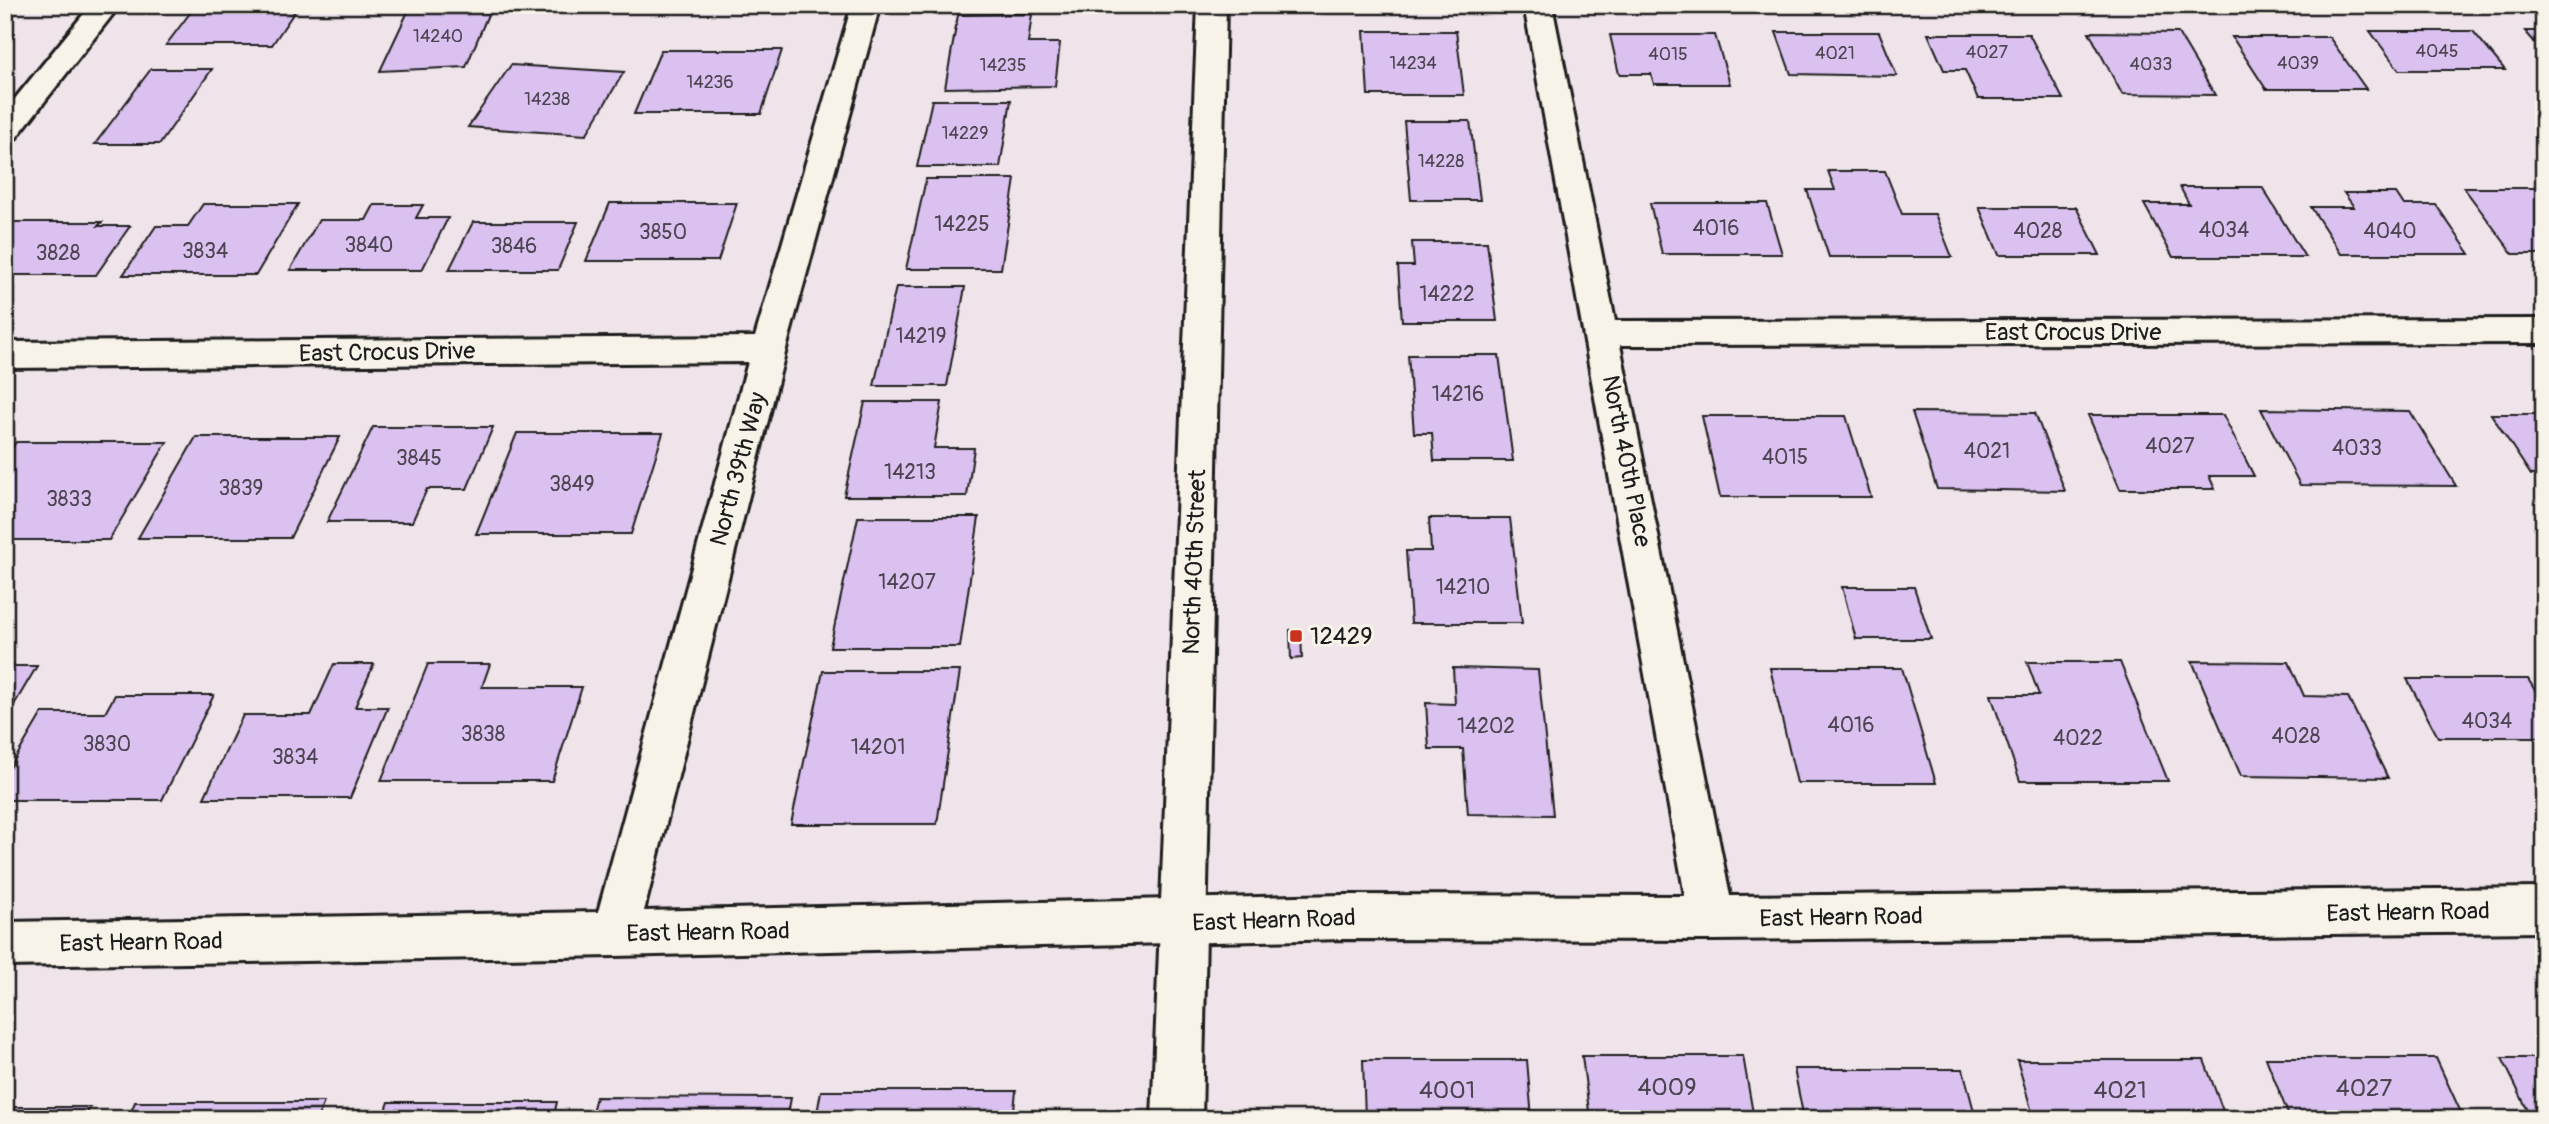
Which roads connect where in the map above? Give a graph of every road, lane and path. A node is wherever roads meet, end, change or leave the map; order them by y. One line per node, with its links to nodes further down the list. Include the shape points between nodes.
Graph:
1 (106, 5): 5 (street)
2 (866, 5): 8 (street, North 39th Way)
3 (1212, 5): 12 (street, North 40th Street)
4 (1538, 5): 7 (street, North 40th Place)
5 (5, 131)
6 (2544, 331): 7 (street, East Crocus Drive)
7 (1603, 334): 11 (street, North 40th Place)
8 (769, 349): 9 (street, East Crocus Drive); 13 (street, North 39th Way)
9 (5, 355)
10 (2544, 911): 11 (street, East Hearn Road)
11 (1712, 918): 12 (street, East Hearn Road, via 1344,917)
12 (1182, 922): 13 (street, East Hearn Road); 15 (street, North 40th Street)
13 (615, 934): 14 (street, East Hearn Road)
14 (5, 944)
15 (1177, 1119)

